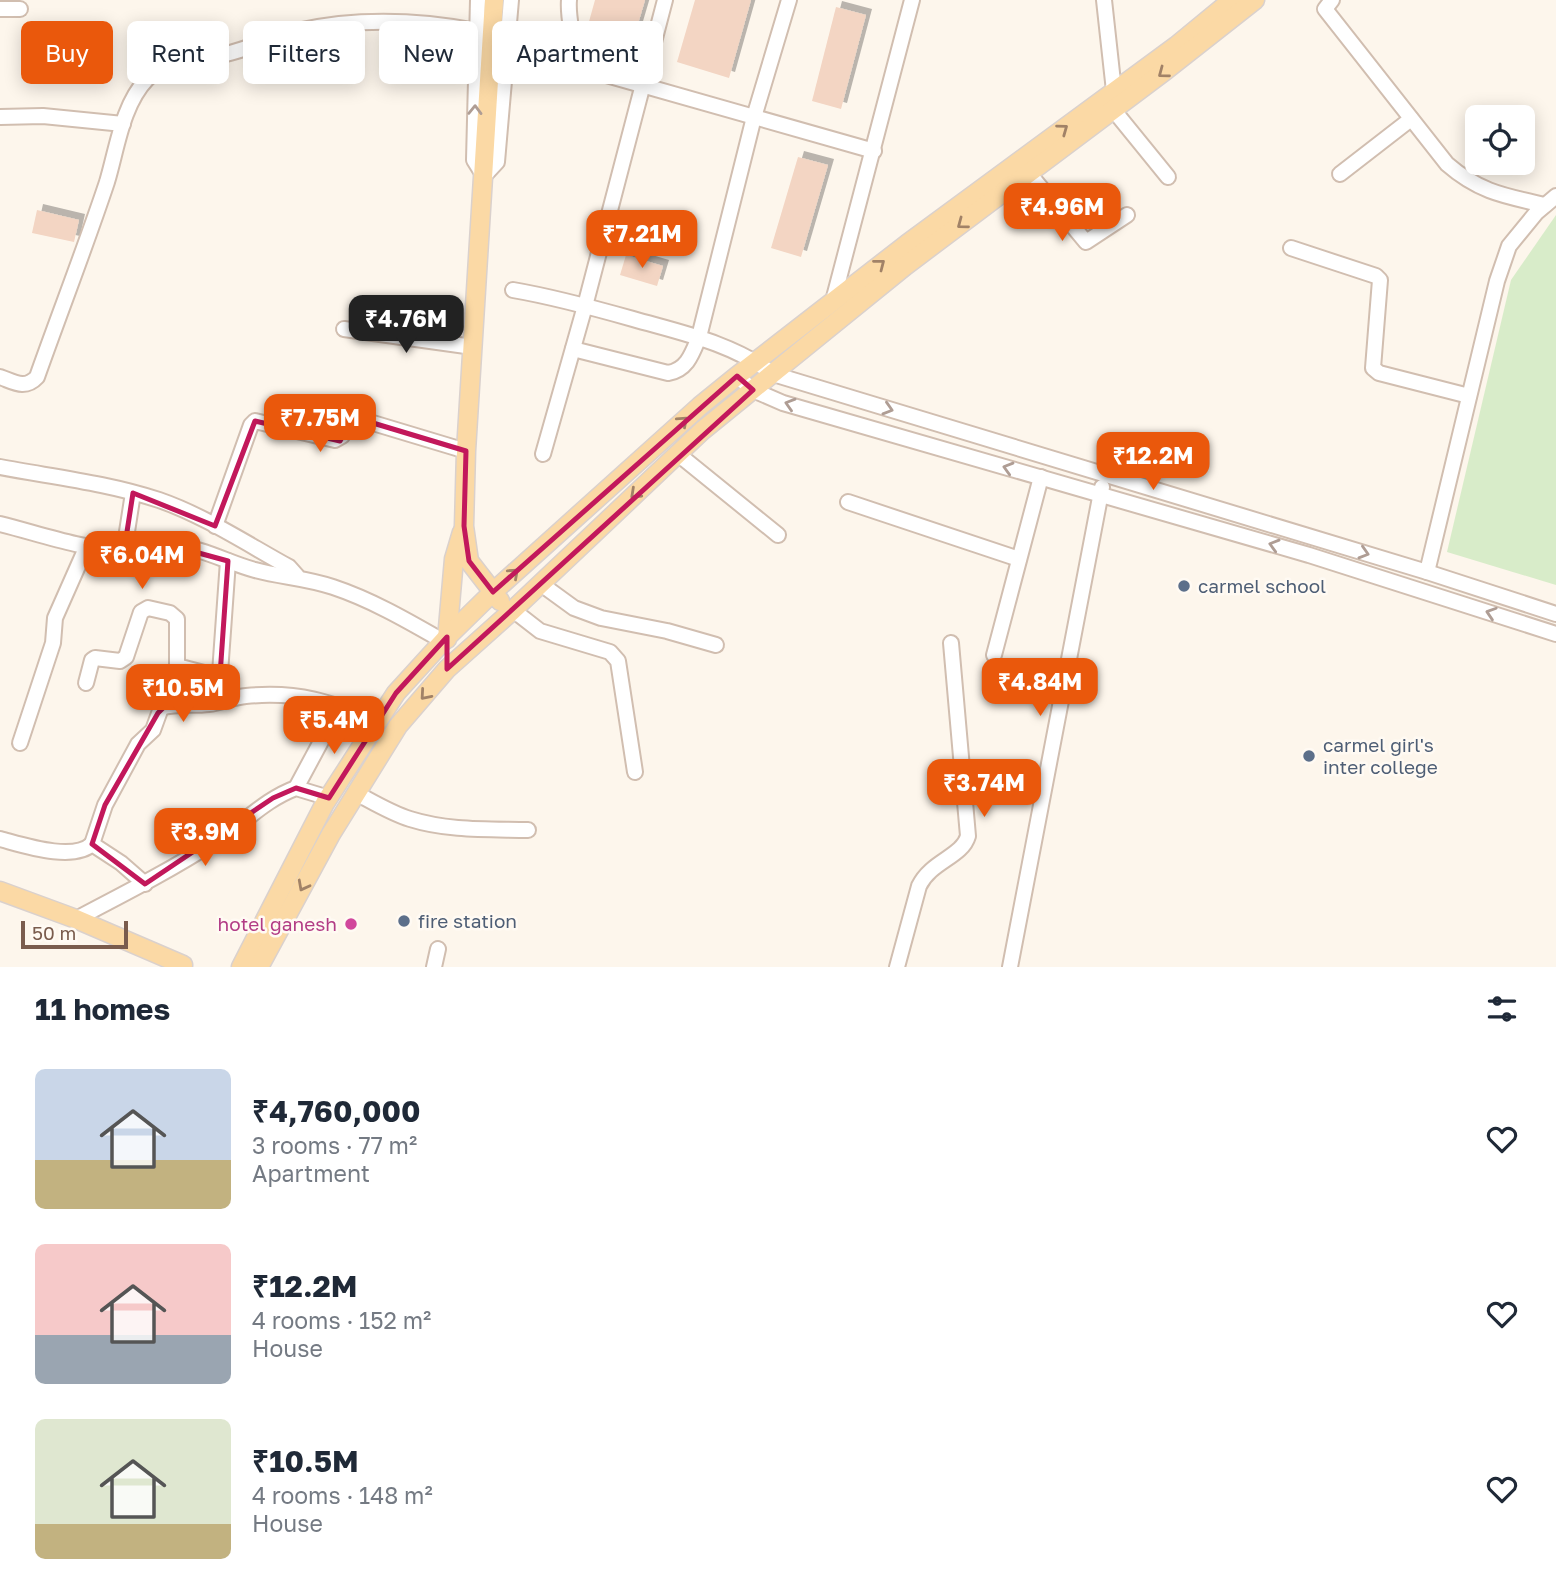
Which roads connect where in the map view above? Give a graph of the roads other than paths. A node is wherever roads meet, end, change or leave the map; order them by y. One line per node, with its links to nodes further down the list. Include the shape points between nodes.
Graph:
1 (478, 0): 14 (street)
2 (494, 0): 28 (main road)
3 (511, 0): 28 (street, via 497,162)
4 (569, 0): 15 (street)
5 (665, 0): 19 (street)
6 (789, 0): 22 (street)
7 (912, 0): 25 (street)
8 (1104, 0): 20 (street)
9 (1232, 0): 20 (main road)
10 (1255, 0): 20 (main road, one-way to 20)
11 (1332, 0): 23 (street, via 1325,9)
12 (0, 9): 13 (street)
13 (20, 9)
14 (477, 21)
15 (570, 21)
16 (379, 22): 24 (street, via 297,31 158,70 137,92)
17 (476, 84): 28 (street, one-way to 17, via 474,160)
18 (637, 84): 19 (street)
19 (644, 86): 22 (street); 35 (street)
20 (1113, 101): 26 (main road); 29 (street)
21 (0, 117): 24 (street)
22 (754, 117): 25 (street); 37 (street)
23 (1411, 119): 27 (street); 30 (street, via 1466,181 1496,194)
24 (123, 124): 43 (street, via 107,182 37,377 23,386)
25 (874, 151): 34 (street)
26 (1023, 168): 31 (street, via 1086,242); 34 (main road, one-way to 26); 41 (main road, one-way to 41)
27 (1340, 174)
28 (484, 176): 38 (main road)
29 (1168, 177)
30 (1551, 200): 45 (street, via 1509,246)
31 (1127, 215)
32 (1291, 248): 45 (street, via 1380,280 1372,361 1379,373)
33 (513, 290): 35 (street)
34 (833, 301): 40 (main road)
35 (585, 306): 37 (street); 39 (street)
36 (344, 329): 38 (street)
37 (699, 337): 39 (street, via 679,372); 40 (street)
38 (473, 347): 46 (main road)
39 (573, 349): 47 (street)
40 (756, 361): 41 (street); 42 (main road)
41 (773, 374): 44 (main road); 50 (street, one-way to 50)
42 (737, 376): 44 (street); 66 (main road, one-way to 42)
43 (0, 377)
44 (753, 390): 48 (main road); 51 (street, one-way to 44, via 783,403)
45 (1469, 396): 63 (street)
46 (466, 451): 56 (street, via 353,417 335,440 255,421); 57 (main road)
47 (543, 454)
48 (678, 454): 58 (street); 65 (main road, one-way to 65)
49 (0, 467): 52 (street)
50 (1104, 475): 53 (street); 63 (street, one-way to 63)
51 (1041, 477): 53 (street); 61 (street)
52 (133, 493): 56 (street); 60 (street)
53 (1101, 495): 69 (street, one-way to 53, via 1310,555); 97 (street)
54 (848, 502): 61 (street)
55 (0, 524): 59 (street)
56 (215, 526): 64 (street, via 289,567)
57 (464, 526): 66 (main road, via 469,561); 70 (main road, via 454,559)
58 (778, 535)
59 (86, 548): 60 (street); 80 (street, via 55,618 53,643)
60 (124, 551): 62 (street, via 173,547)
61 (1019, 559): 73 (street)
62 (228, 561): 64 (street); 75 (street)
63 (1427, 572): 68 (street)
64 (298, 577): 70 (street, via 335,588)
65 (541, 584): 67 (main road); 72 (street, via 574,608 601,618)
66 (493, 592): 67 (main road); 70 (main road)
67 (511, 611): 74 (main road); 81 (street, via 540,631 615,656)
68 (1556, 614)
69 (1556, 634)
70 (445, 639): 74 (main road); 79 (main road, via 396,693)
71 (951, 643): 96 (street, via 968,836 960,850 924,876)
72 (716, 645)
73 (994, 655)
74 (447, 669): 83 (main road, one-way to 83, via 398,726)
75 (219, 677): 76 (street, via 177,666 177,619 148,608 141,612 126,657 120,661 95,658); 77 (street)
76 (86, 683)
77 (218, 701): 78 (street, via 303,695); 87 (street, via 161,708 153,730 138,744 105,805)
78 (340, 706): 79 (street); 82 (street)
79 (378, 721): 84 (main road)
80 (20, 743)
81 (635, 772)
82 (296, 788): 84 (street); 88 (street, via 272,798 220,838)
83 (356, 793): 85 (street, via 425,823); 94 (main road, one-way to 94)
84 (328, 798): 93 (main road)
85 (528, 830)
86 (0, 839): 87 (street, via 72,852)
87 (92, 844): 88 (street)
88 (145, 884): 90 (street)
89 (0, 891): 90 (main road)
90 (76, 919): 92 (main road)
91 (438, 949): 95 (street)
92 (187, 966)
93 (242, 967)
94 (259, 967)
95 (434, 967)
96 (897, 967)
97 (1010, 967)

